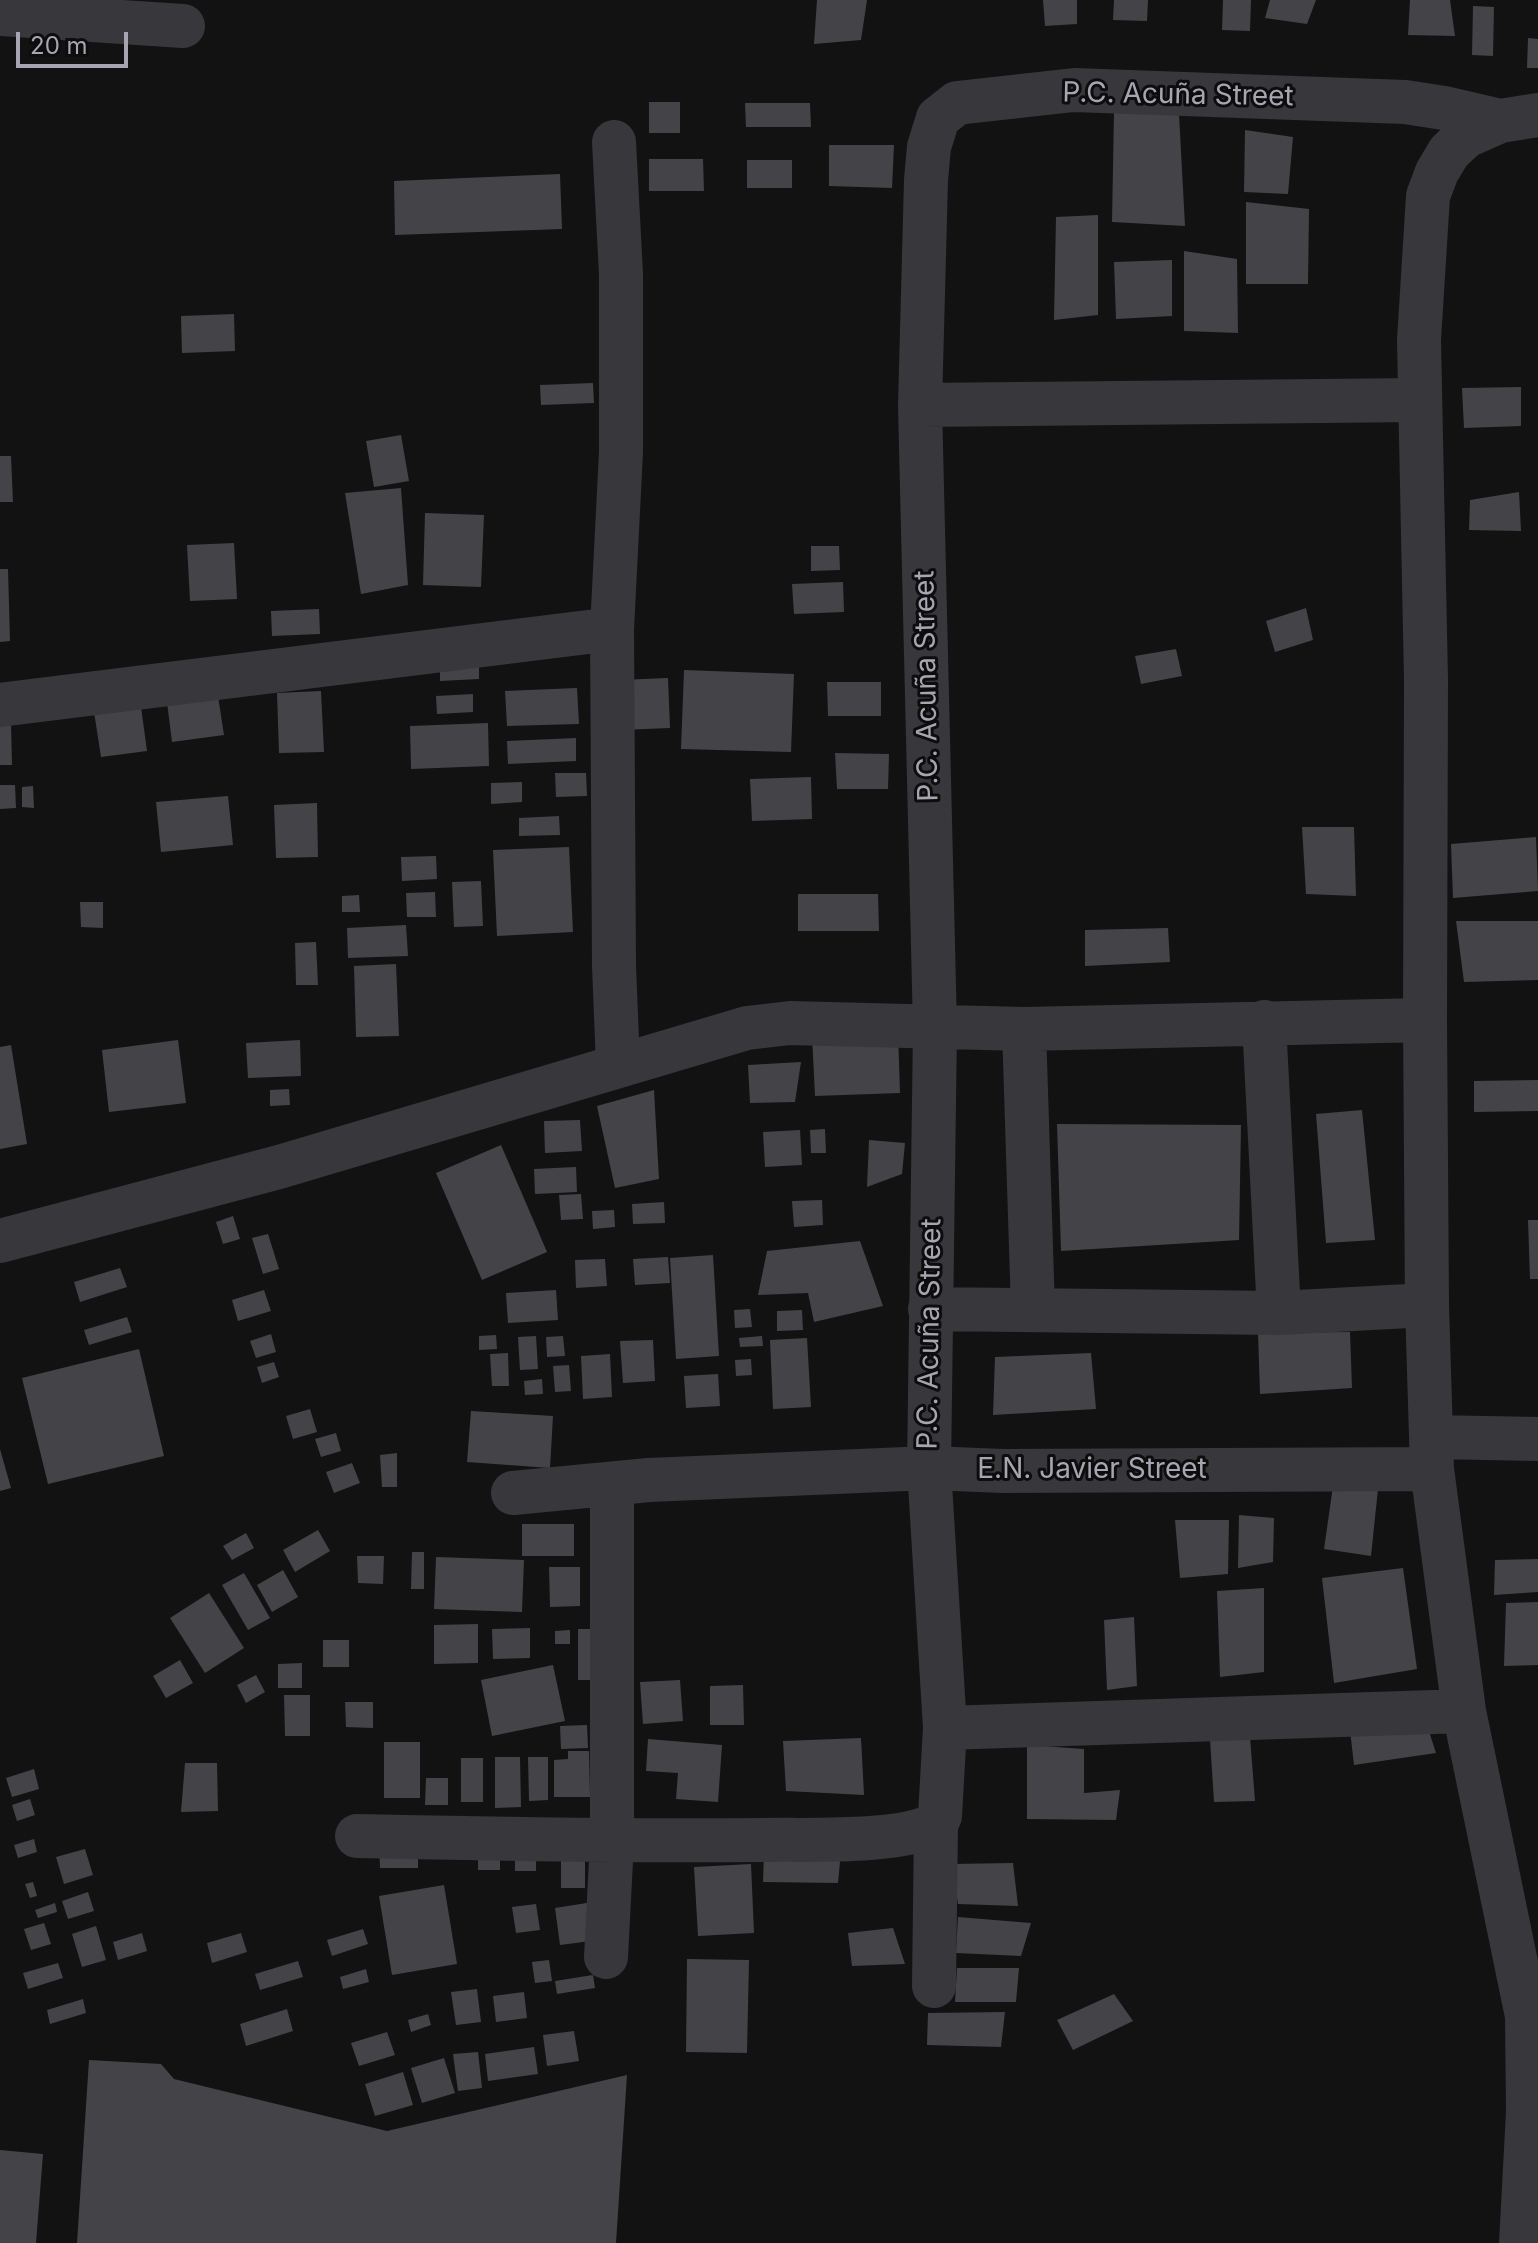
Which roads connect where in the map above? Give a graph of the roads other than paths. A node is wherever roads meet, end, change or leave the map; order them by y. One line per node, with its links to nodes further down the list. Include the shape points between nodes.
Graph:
1 (0, 14): 2 (street)
2 (183, 26)
3 (1519, 118): 5 (street, via 1466,136 1449,152 1428,196); 6 (street, P.C. Acuña Street, via 1405,102 1074,90 957,103 938,118 929,147)
4 (614, 142): 7 (street, via 621,274 621,452)
5 (1419, 400): 6 (street); 9 (street, via 1426,680)
6 (920, 405): 11 (street, P.C. Acuña Street)
7 (612, 629): 8 (street); 13 (street)
8 (0, 705)
9 (1425, 1020): 10 (street); 15 (street)
10 (1264, 1022): 12 (street); 18 (street)
11 (935, 1028): 12 (street); 13 (street, via 776,1024); 16 (street, P.C. Acuña Street)
12 (1024, 1029): 17 (street)
13 (618, 1065): 14 (street, via 279,1167)
14 (0, 1241)
15 (1427, 1305): 18 (street); 20 (street)
16 (930, 1309): 17 (street); 21 (street, P.C. Acuña Street)
17 (1033, 1310): 18 (street)
18 (1279, 1313)
19 (1538, 1439): 20 (street, E.N. Javier Street)
20 (1432, 1453): 21 (street, E.N. Javier Street, via 1003,1471); 24 (street)
21 (929, 1468): 22 (street, E.N. Javier Street); 25 (street, P.C. Acuña Street)
22 (612, 1485): 23 (street, E.N. Javier Street); 28 (street)
23 (513, 1493)
24 (1464, 1711): 25 (street); 31 (street, via 1527,2016)
25 (945, 1728): 26 (street, P.C. Acuña Street)
26 (936, 1824): 28 (street, via 912,1833 840,1839); 30 (street, P.C. Acuña Street)
27 (357, 1836): 28 (street)
28 (612, 1841): 29 (street)
29 (606, 1957)
30 (934, 1986)
31 (1521, 2243)

